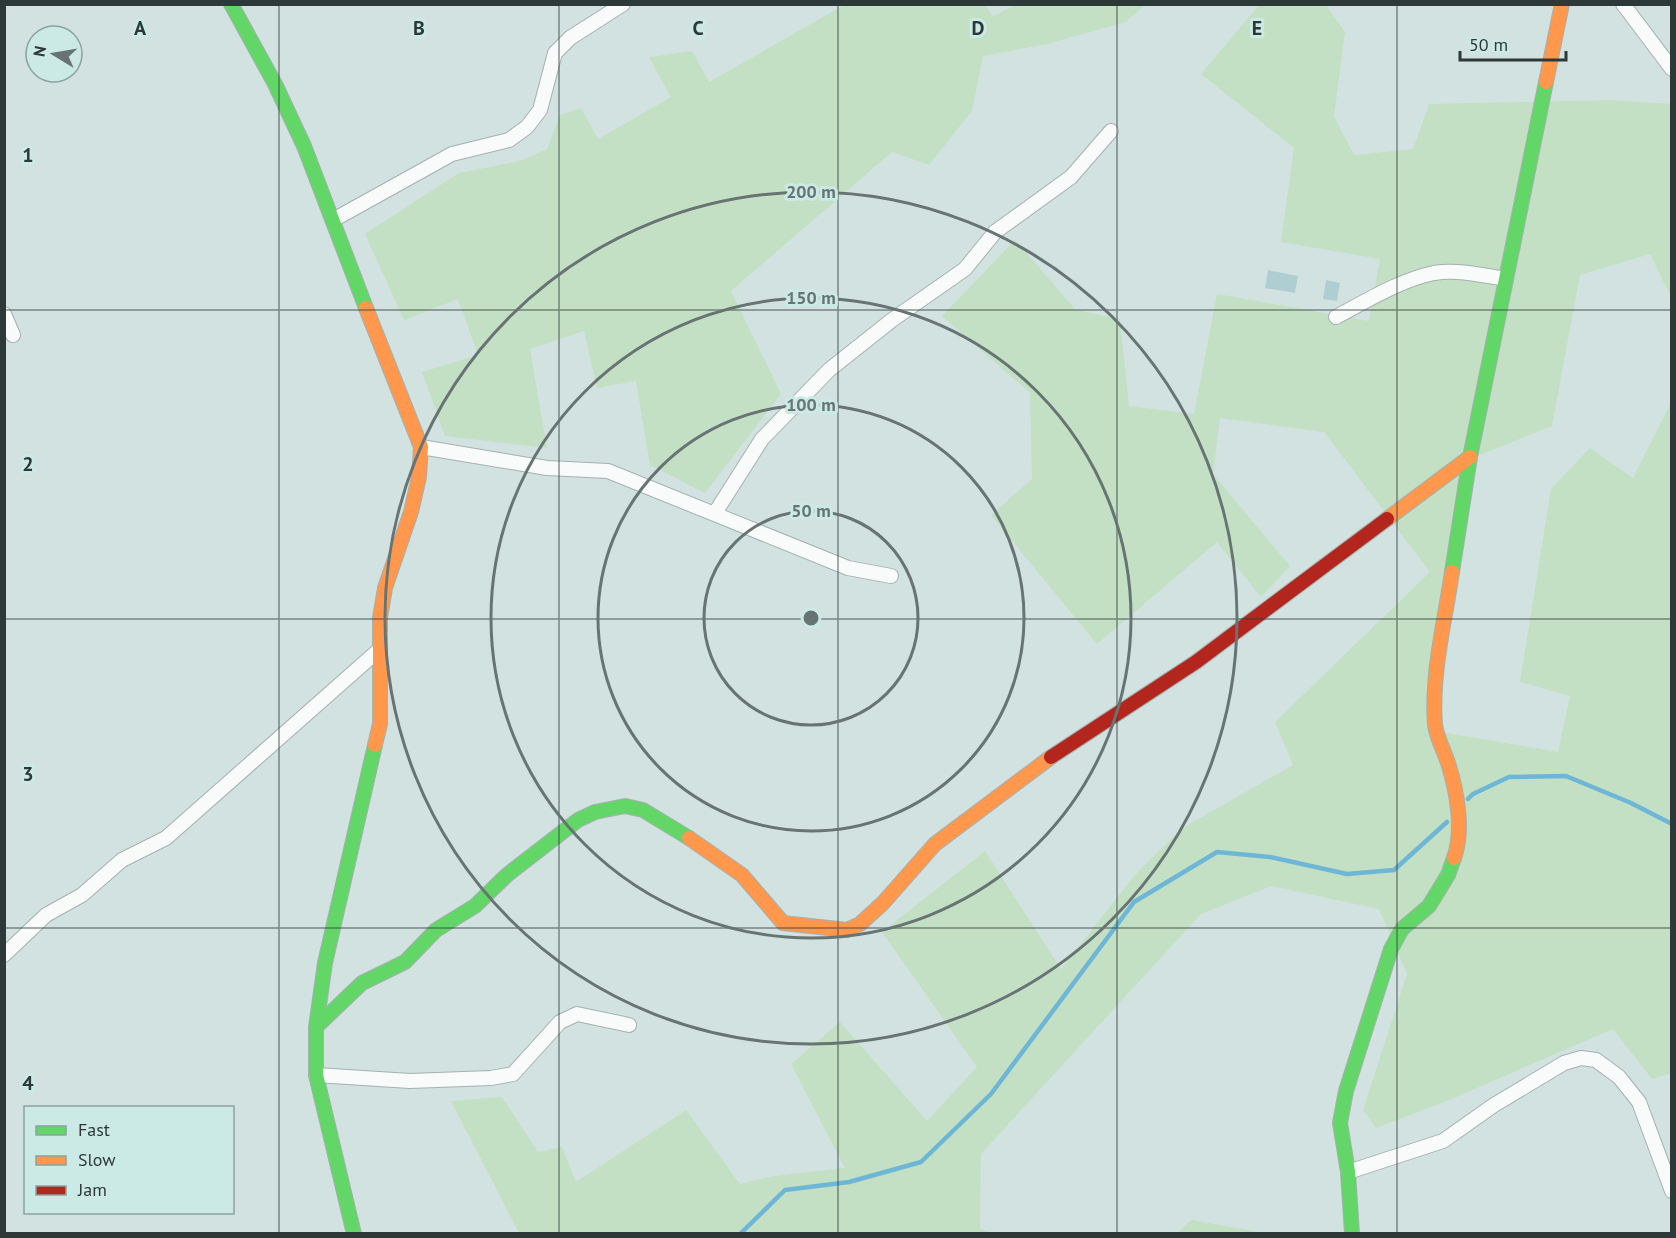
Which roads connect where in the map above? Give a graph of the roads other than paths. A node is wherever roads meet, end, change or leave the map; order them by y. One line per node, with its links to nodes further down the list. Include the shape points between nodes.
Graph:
1 (231, 4): 7 (street, via 313,165)
2 (623, 4): 7 (street, via 570,38 555,53 540,110 509,141 452,154)
3 (1562, 4): 8 (street)
4 (1623, 4): 5 (street)
5 (1671, 69)
6 (1111, 131): 14 (street, via 1071,177 995,232 965,269 829,370 762,439)
7 (333, 220): 12 (street)
8 (1504, 279): 10 (street, via 1435,273 1375,295); 13 (street)
9 (4, 314): 11 (street)
10 (1336, 317)
11 (13, 335)
12 (421, 447): 14 (street, via 546,468 608,471); 16 (street, via 411,512 385,588)
13 (1470, 457): 19 (street, via 1196,662 1046,760 935,844 860,924 847,930 783,923 742,875 643,810 625,806 578,820 507,875 475,906 436,930 405,963 362,983); 21 (street, via 1437,674 1435,725 1453,783 1458,848 1430,906 1402,929 1381,975 1340,1123)
14 (715, 513): 15 (street, via 848,568)
15 (891, 576)
16 (380, 649): 17 (street, via 166,838 122,860 82,895 46,915); 19 (street, via 380,724 325,963)
17 (4, 956)
18 (629, 1025): 20 (street, via 577,1014 560,1022 513,1074 491,1078 410,1081)
19 (316, 1027): 20 (street)
20 (316, 1074): 23 (street)
21 (1348, 1173): 22 (street, via 1443,1141 1494,1105 1564,1063 1581,1058 1596,1060 1612,1072 1639,1102); 24 (street)
22 (1671, 1191)
23 (354, 1233)
24 (1352, 1233)

